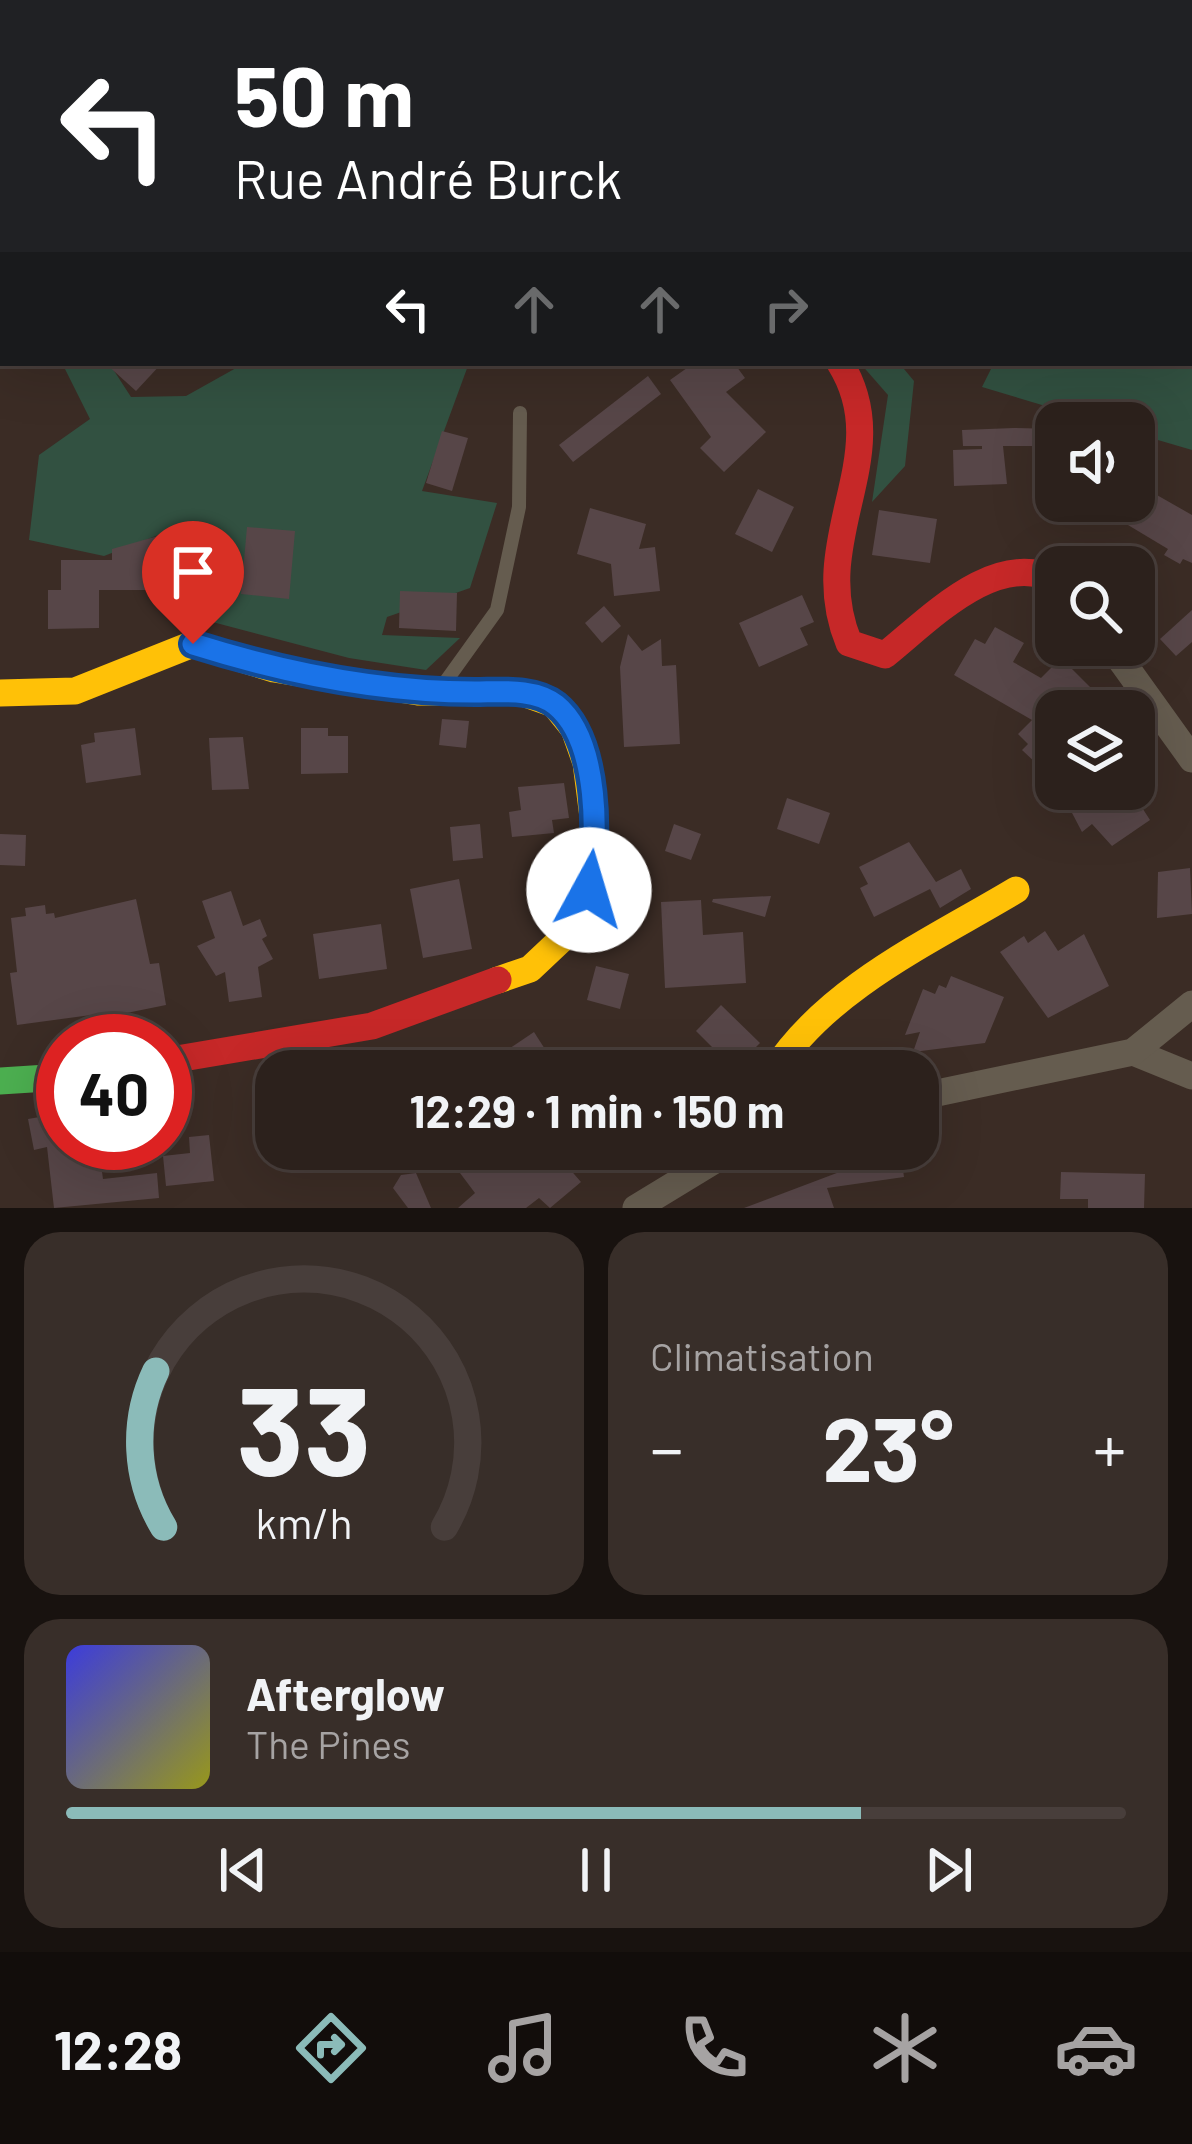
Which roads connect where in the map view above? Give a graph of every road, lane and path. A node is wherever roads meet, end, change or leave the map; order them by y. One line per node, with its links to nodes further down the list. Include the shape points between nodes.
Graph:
1 (843, 366): 3 (street, via 864,431 834,564 834,599 850,643 885,655 1006,568)
2 (520, 413): 5 (lane, via 519,507 497,610)
3 (1035, 569)
4 (1125, 666): 7 (street)
5 (438, 692): 6 (street, via 274,670 193,644 74,691); 12 (street, via 520,692 554,704 574,729 597,848 589,890 565,936 530,969 411,1015)
6 (0, 693)
7 (1192, 759)
8 (1016, 890): 10 (street, via 823,1011)
9 (1192, 1004): 11 (street)
10 (787, 1050)
11 (1132, 1052): 13 (street); 16 (street)
12 (192, 1056)
13 (1192, 1076)
14 (36, 1079): 15 (street)
15 (0, 1081)
16 (939, 1093)
17 (698, 1170): 18 (street)
18 (636, 1208)

